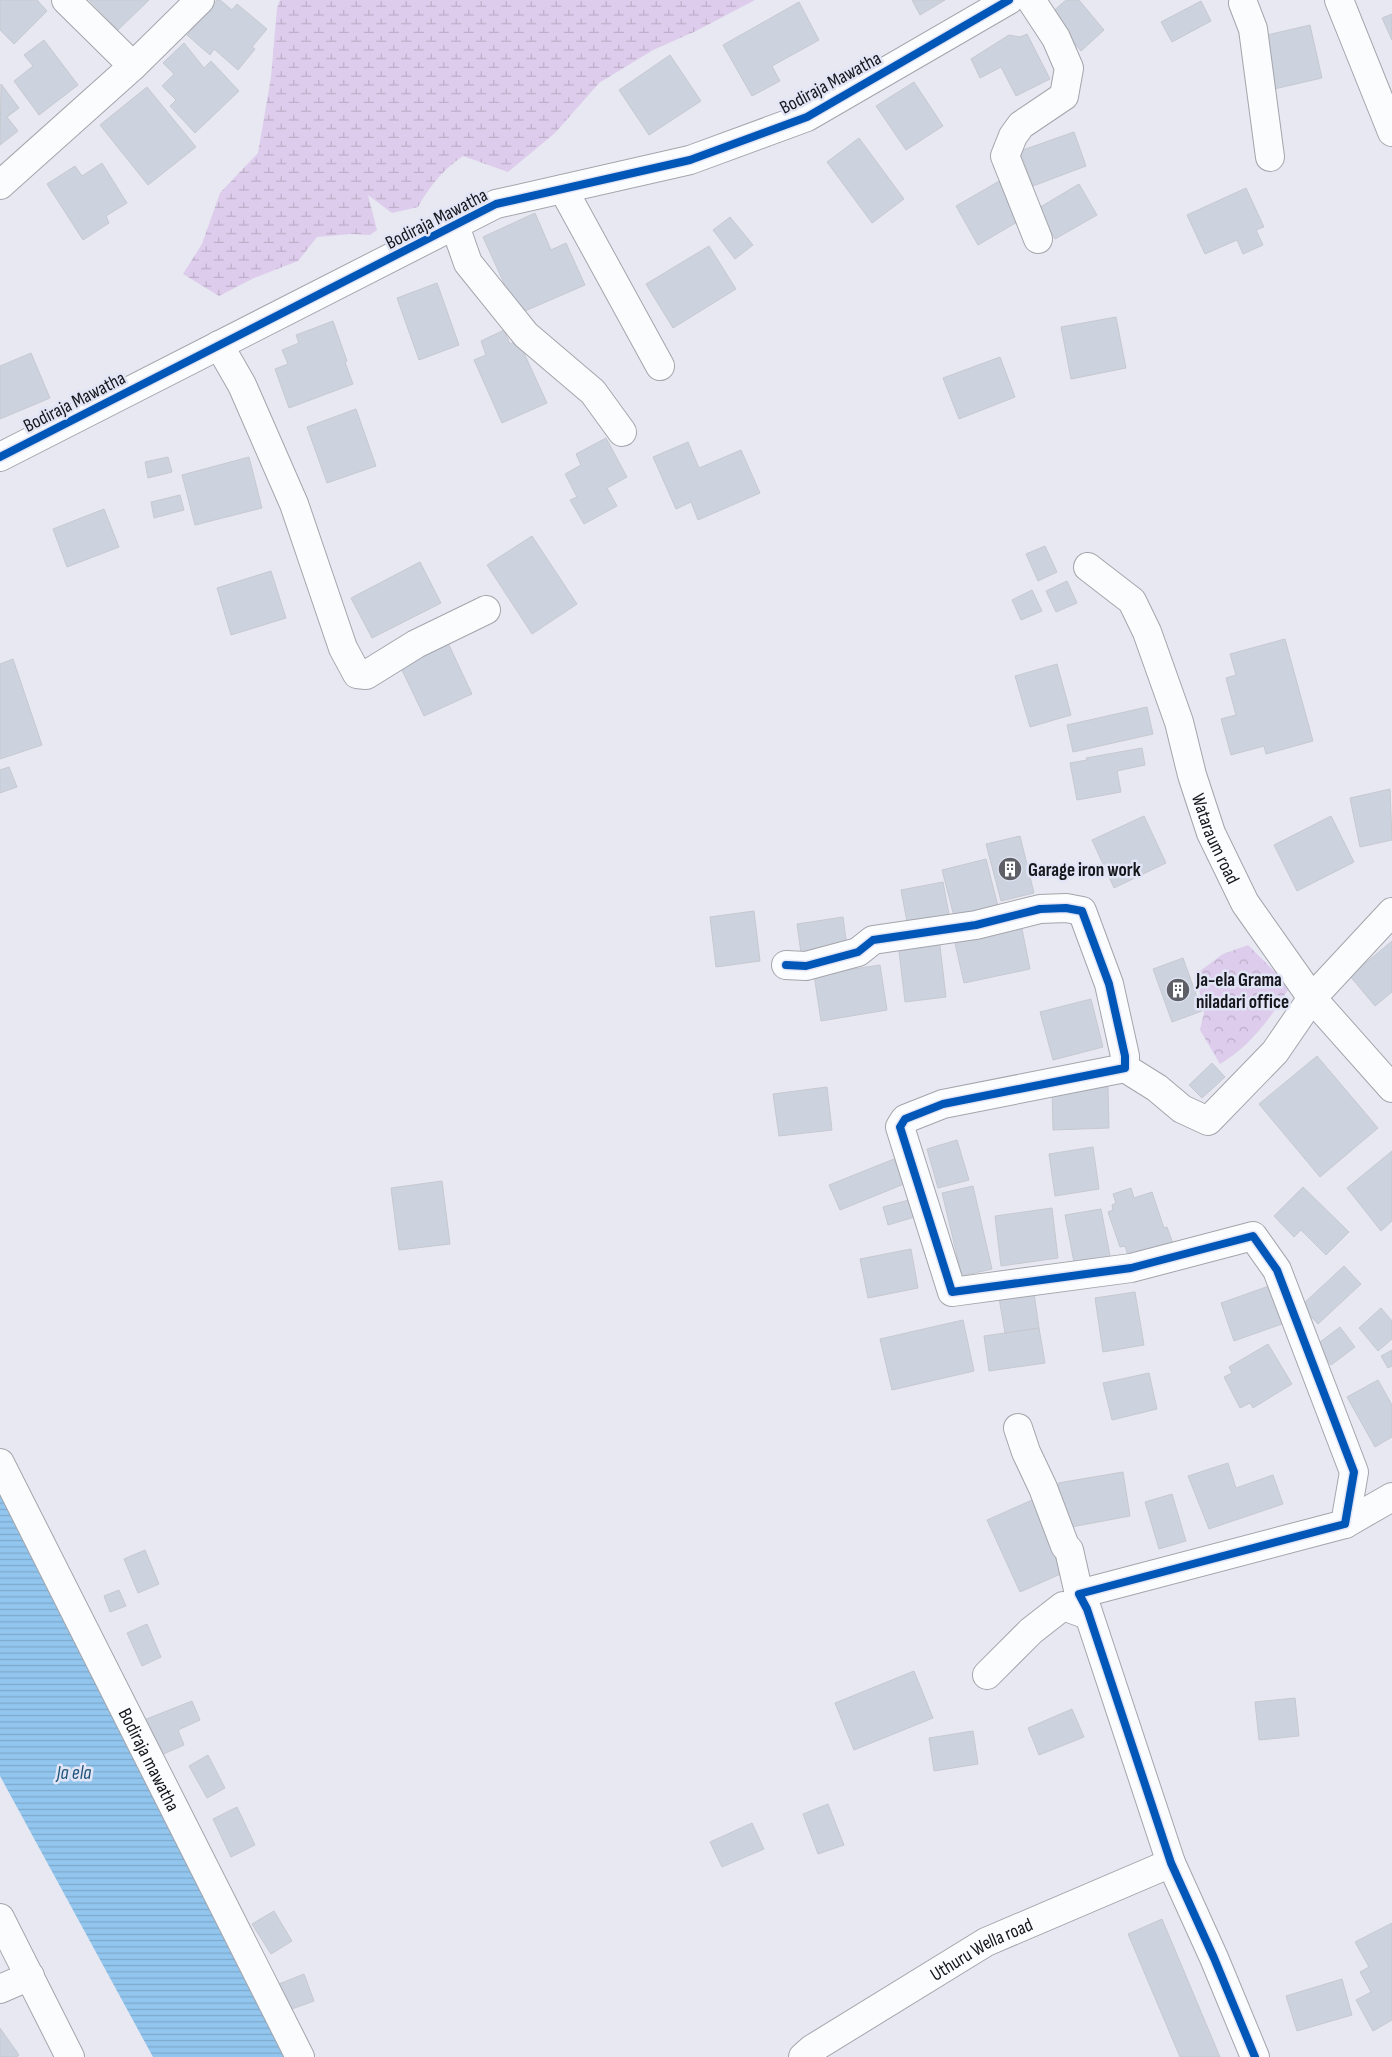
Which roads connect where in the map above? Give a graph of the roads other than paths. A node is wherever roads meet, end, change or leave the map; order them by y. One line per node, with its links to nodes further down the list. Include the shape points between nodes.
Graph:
1 (66, 0): 7 (street)
2 (200, 0): 7 (street)
3 (1008, 0): 11 (street, Bodiraja Mawatha, via 807,117 690,160)
4 (1031, 0): 13 (street, via 1056,38 1069,68 1064,96 1021,125 1005,156)
5 (1339, 0): 8 (street)
6 (1245, 1): 9 (street, via 1253,29)
7 (133, 66): 10 (street)
8 (1392, 132)
9 (1270, 157)
10 (0, 185)
11 (563, 189): 12 (street, Bodiraja Mawatha, via 496,204); 15 (street)
12 (456, 226): 14 (street, Bodiraja Mawatha); 16 (street, via 468,263 526,335 593,392)
13 (1038, 239)
14 (219, 345): 17 (street, Bodiraja Mawatha); 19 (street, via 242,385 294,504 343,648 357,674 366,675 416,644)
15 (660, 366)
16 (622, 432)
17 (0, 457)
18 (1088, 567): 22 (street, Wataraum road, via 1132,602 1147,632 1179,722 1211,833 1245,903)
19 (486, 610)
20 (1392, 912): 22 (street)
21 (786, 965): 23 (street, via 806,966 858,952 873,940 976,925 1040,909 1082,910 1109,984)
22 (1312, 998): 23 (street, via 1275,1052 1208,1121 1182,1109); 24 (street, Wataraum road)
23 (1125, 1068): 28 (street, via 943,1104 905,1119 900,1127 904,1142 952,1292 1131,1268 1253,1236 1277,1270 1354,1472)
24 (1392, 1088)
25 (1018, 1428): 29 (street, via 1069,1550)
26 (0, 1463): 36 (street, Bodiraja mawatha)
27 (1392, 1497): 28 (street)
28 (1345, 1524): 29 (street)
29 (1083, 1604): 30 (street, via 1064,1606 1031,1631); 31 (street)
30 (987, 1675)
31 (1171, 1863): 37 (street, Uthuru Wella road, via 986,1942); 38 (street)
32 (0, 1918): 33 (street)
33 (30, 1976): 34 (street); 35 (street)
34 (0, 1989)
35 (70, 2057)
36 (300, 2057)
37 (802, 2057)
38 (1255, 2057)

